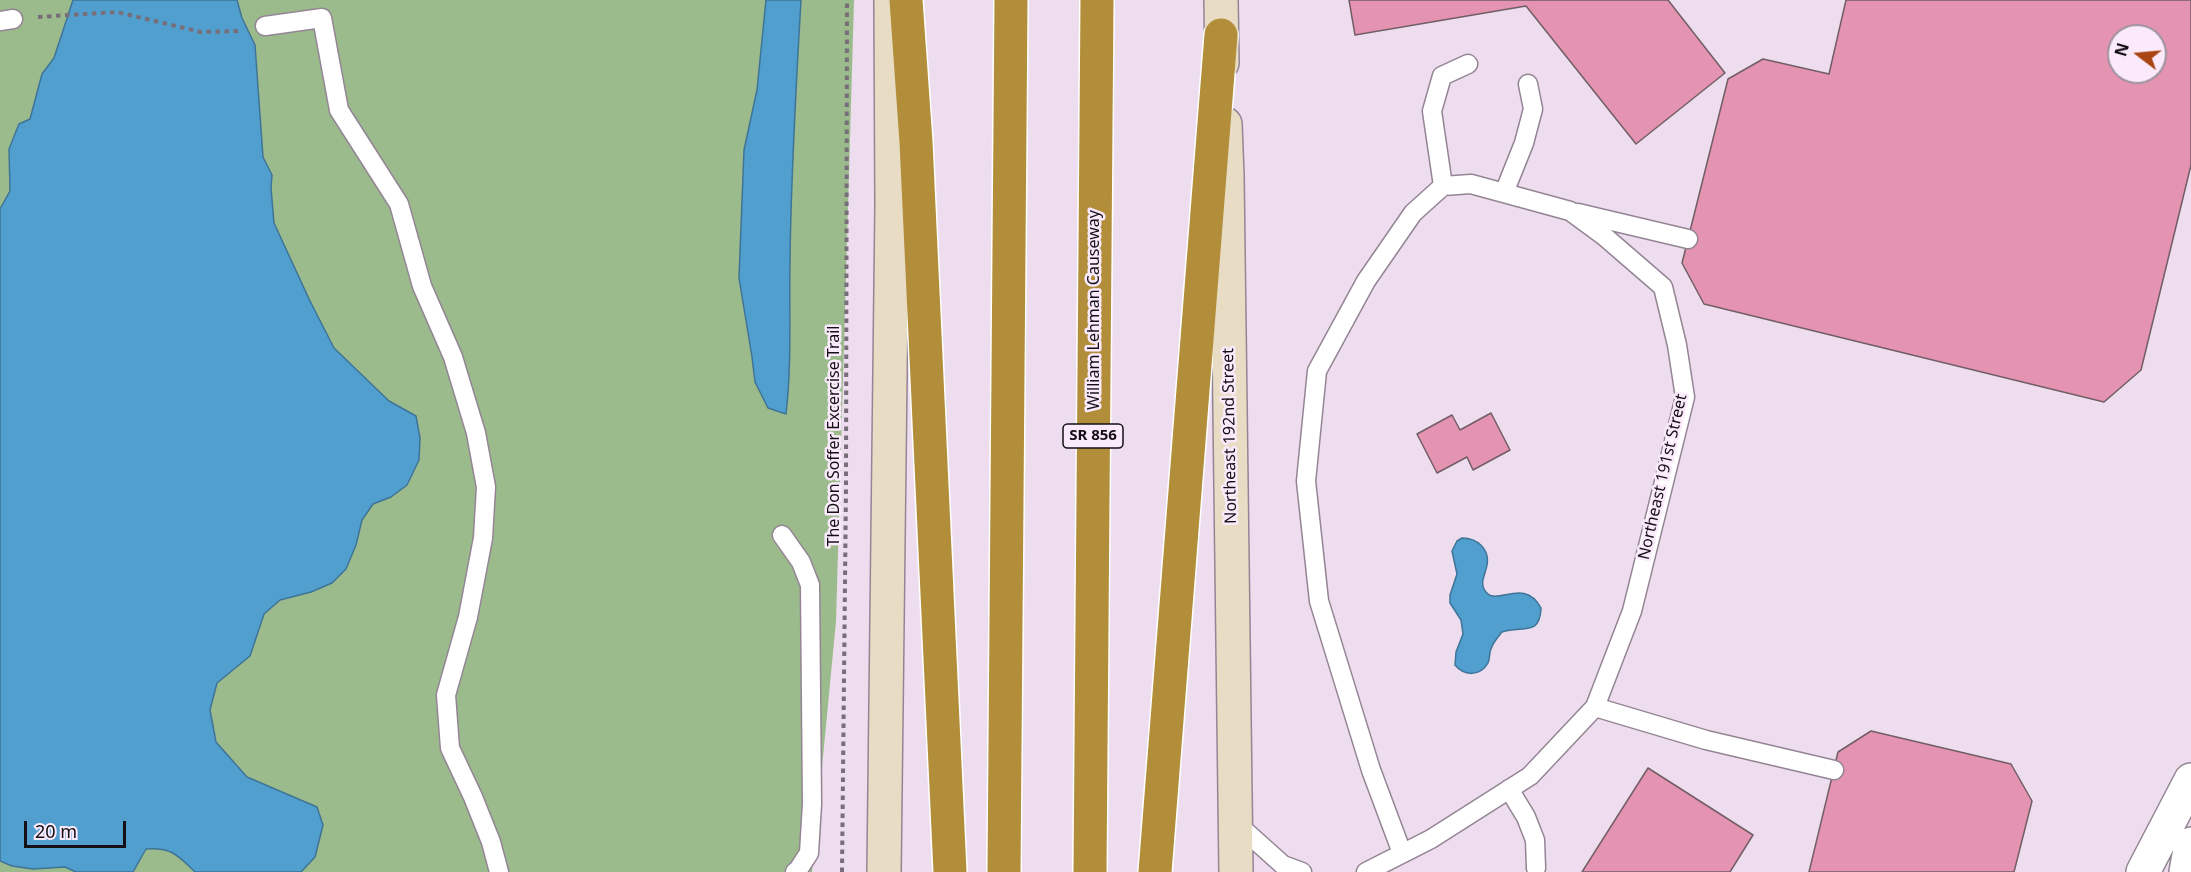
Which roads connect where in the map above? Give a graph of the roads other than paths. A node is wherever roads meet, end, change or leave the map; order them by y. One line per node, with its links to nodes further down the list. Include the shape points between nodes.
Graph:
1 (891, 0): 26 (street)
2 (906, 0): 27 (highway, via 918,177)
3 (1011, 0): 28 (highway)
4 (1097, 0): 29 (highway, William Lehman Causeway / SR 856)
5 (1221, 0): 7 (street, Northeast 192nd Street)
6 (265, 26): 24 (lane, via 322,18 339,110 399,204 422,286 453,357 476,433 486,487 483,537 468,617 446,695 450,748 491,842)
7 (1221, 35): 19 (street, Northeast 192nd Street, via 1227,176); 30 (highway)
8 (1468, 64): 10 (lane, via 1442,76 1432,111)
9 (1528, 84): 11 (lane, via 1533,110)
10 (1443, 186): 11 (lane, Northeast 191st Street, via 1471,184); 21 (lane, via 1413,213 1373,271 1317,371 1306,481 1319,601 1371,770)
11 (1504, 193): 12 (lane, Northeast 191st Street)
12 (1570, 211): 13 (lane); 15 (lane, Northeast 191st Street, via 1664,287 1685,397 1632,611)
13 (1688, 239)
14 (782, 535): 25 (lane, via 801,562 810,585 811,823 809,853)
15 (1595, 707): 16 (lane, via 1706,740); 18 (lane, Northeast 191st Street, via 1530,776)
16 (1834, 770)
17 (2191, 780): 34 (street)
18 (1509, 789): 21 (lane, Northeast 191st Street); 23 (lane, via 1535,840)
19 (1235, 822): 31 (street, Northeast 192nd Street); 32 (lane, via 1283,865)
20 (2191, 844): 35 (street)
21 (1402, 854): 22 (lane, Northeast 191st Street)
22 (1387, 868): 33 (lane, Northeast 191st Street)
23 (1536, 868)
24 (499, 872)
25 (795, 872)
26 (884, 872)
27 (950, 872)
28 (1004, 872)
29 (1090, 872)
30 (1155, 872)
31 (1236, 872)
32 (1302, 872)
33 (1366, 872)
34 (2143, 872)
35 (2186, 872)

